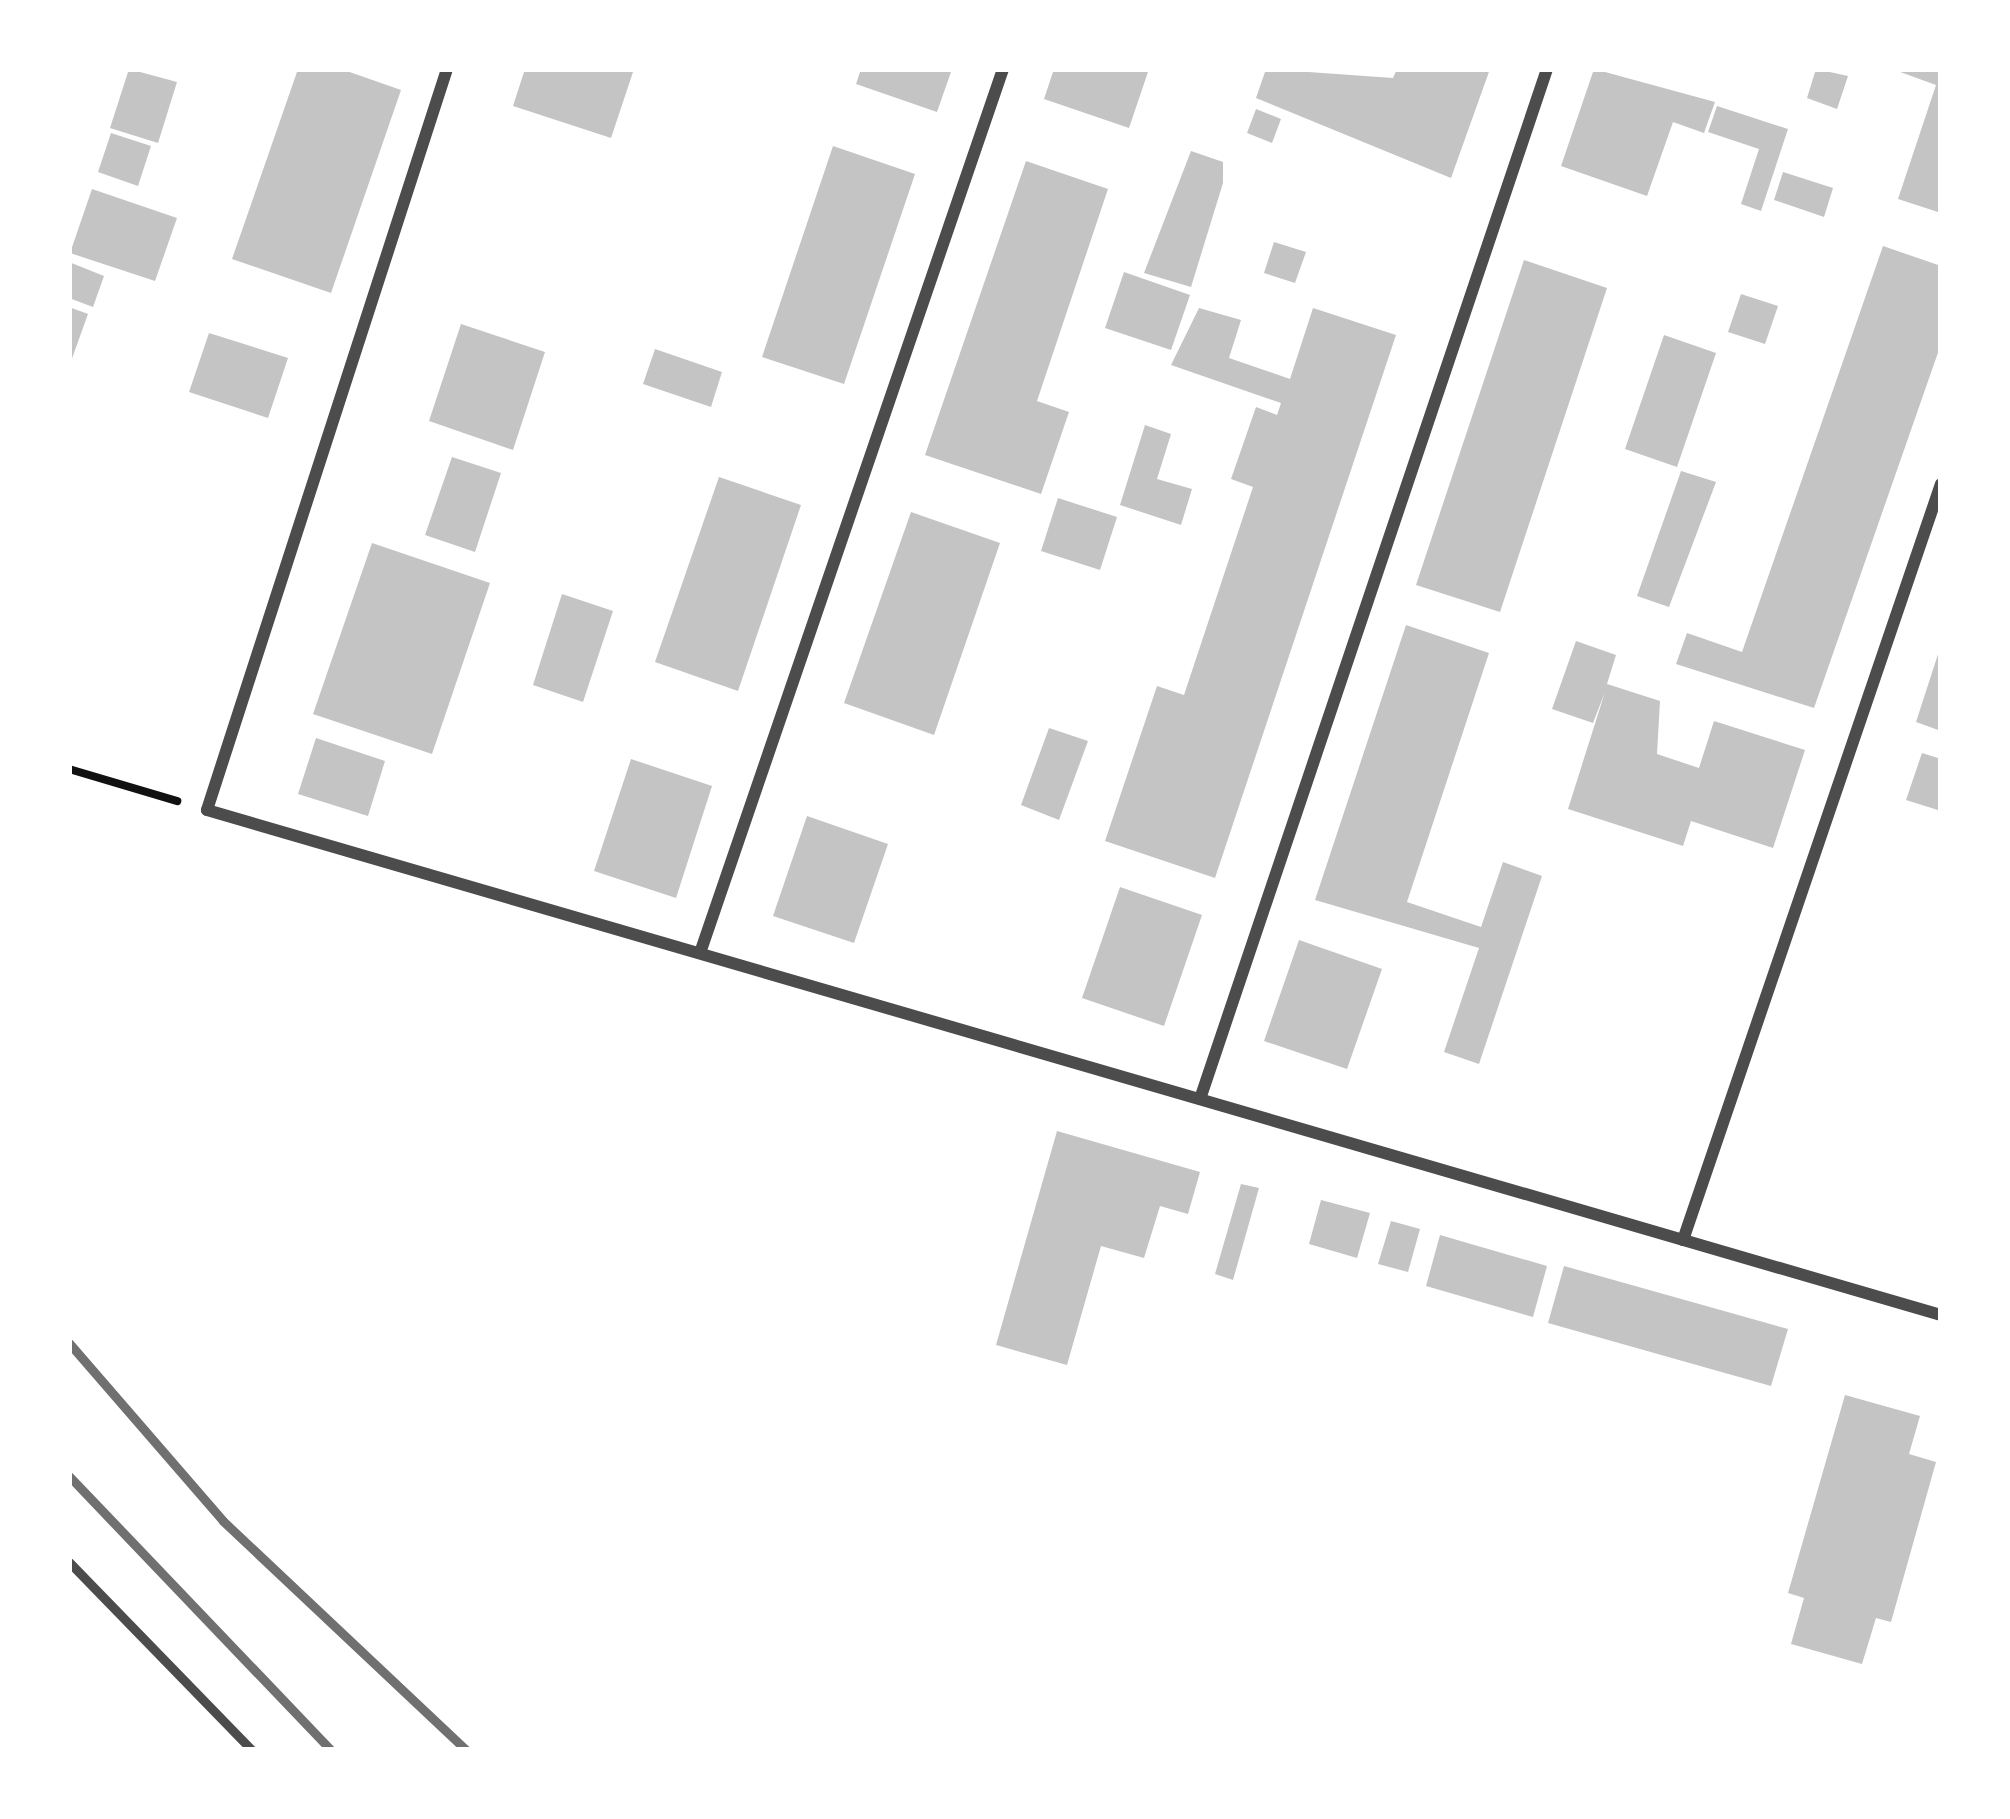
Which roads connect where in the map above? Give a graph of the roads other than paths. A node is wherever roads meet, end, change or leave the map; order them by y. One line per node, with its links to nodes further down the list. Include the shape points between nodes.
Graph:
1 (447, 69): 5 (street, via 207,810)
2 (1003, 69): 5 (street)
3 (1547, 69): 6 (street)
4 (1941, 484): 7 (street)
5 (700, 953): 6 (street)
6 (1200, 1099): 7 (street)
7 (1684, 1240): 8 (street)
8 (1941, 1315)
9 (69, 1562): 10 (lane)
10 (252, 1750)

